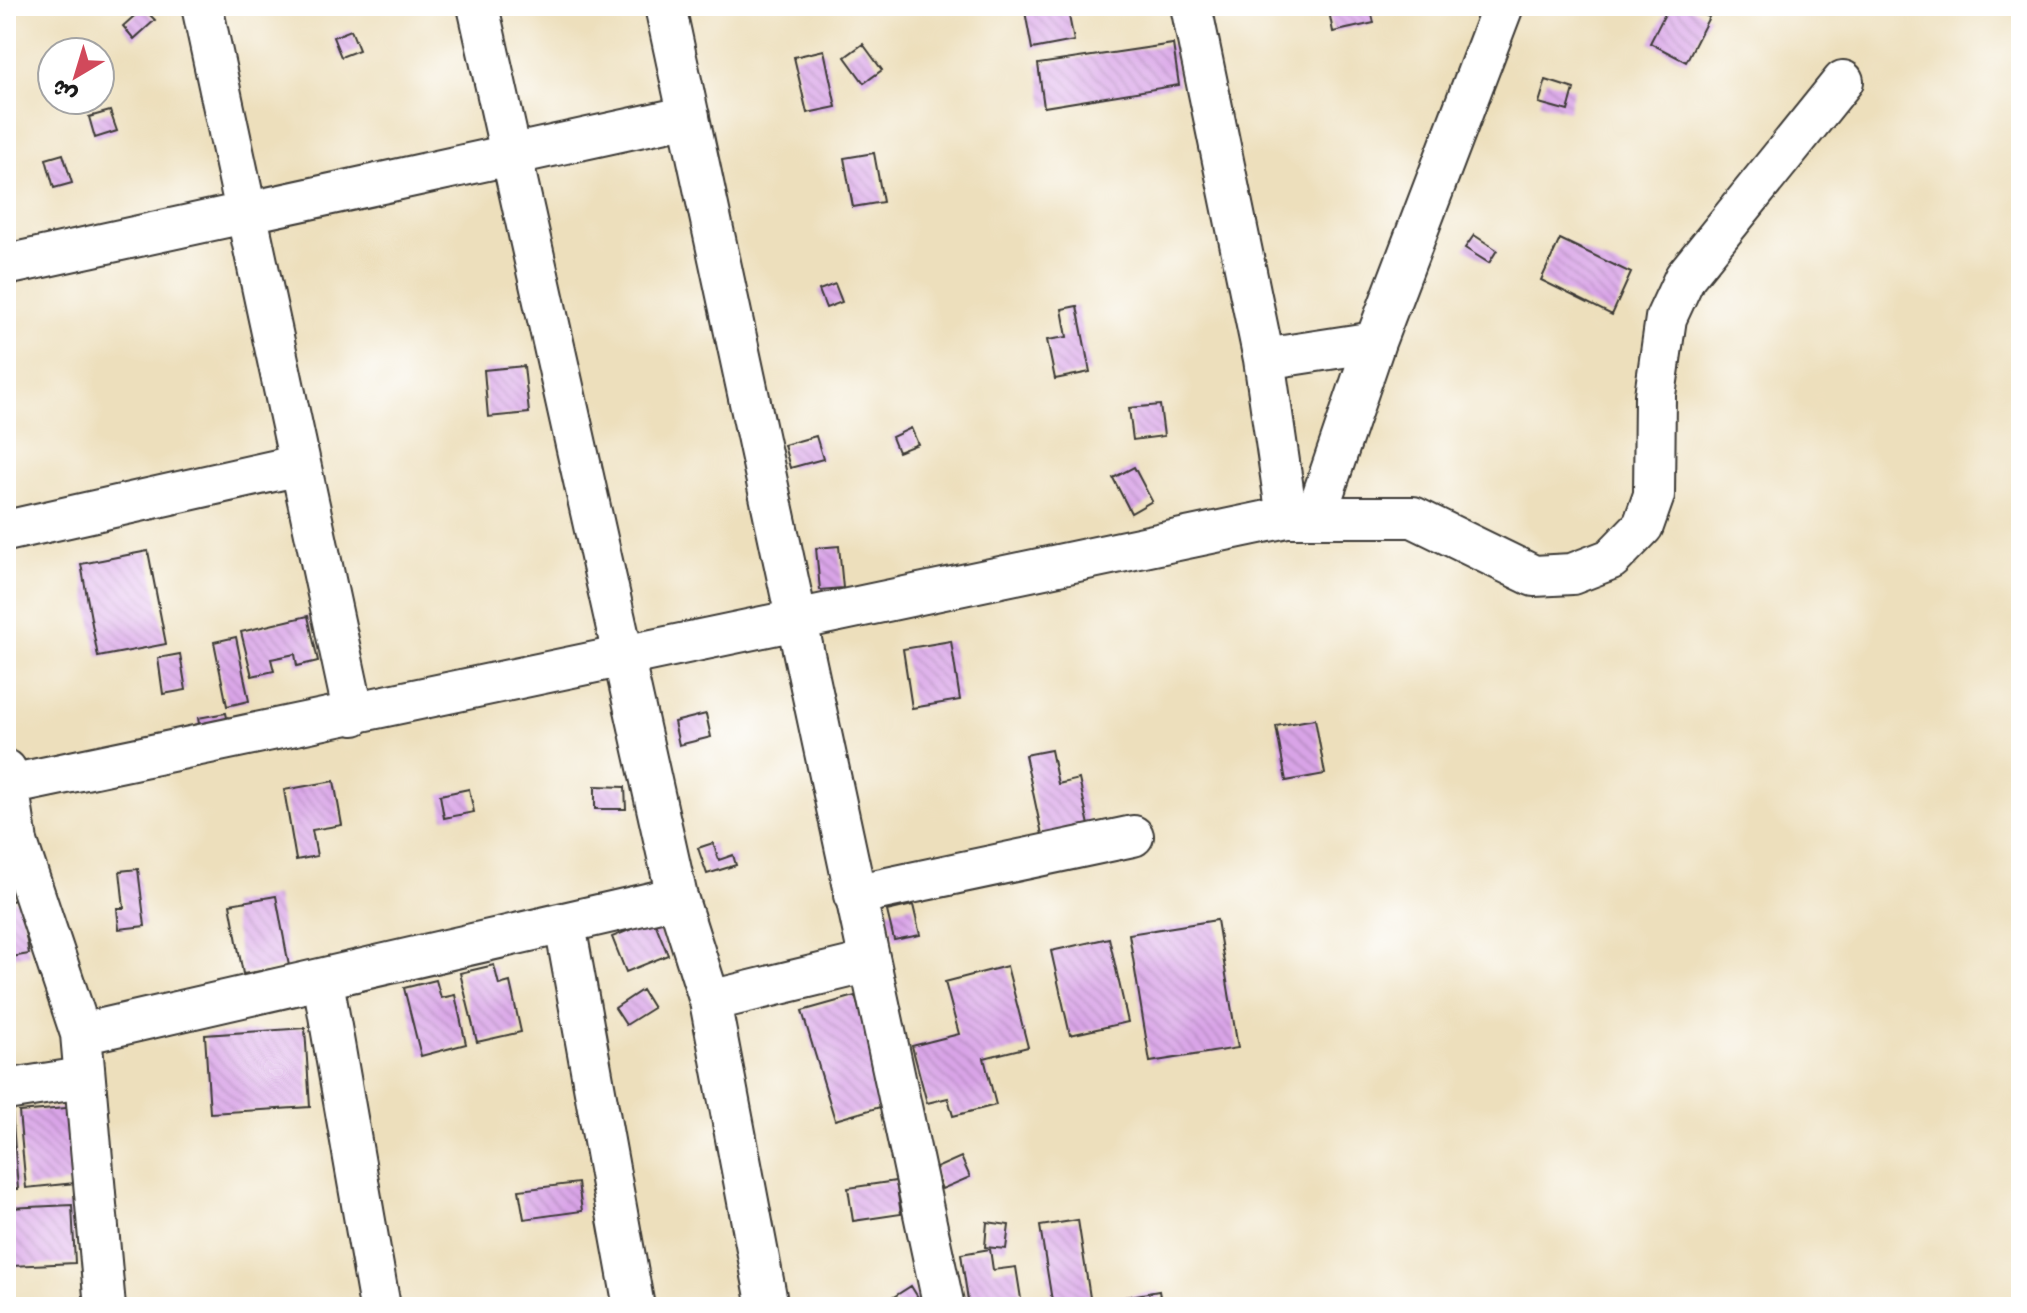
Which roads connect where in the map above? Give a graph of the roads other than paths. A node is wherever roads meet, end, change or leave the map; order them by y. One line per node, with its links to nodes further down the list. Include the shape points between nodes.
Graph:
1 (202, 6): 9 (street)
2 (478, 6): 8 (street)
3 (665, 6): 7 (street)
4 (1191, 6): 12 (street)
5 (1503, 6): 11 (street)
6 (1843, 81): 14 (street, via 1685,277 1666,318 1655,395 1654,495 1643,526 1611,559 1572,574 1534,576 1413,517)
7 (689, 116): 8 (street); 16 (street)
8 (511, 155): 9 (street); 17 (street)
9 (246, 214): 10 (street); 13 (street)
10 (6, 265)
11 (1375, 342): 12 (street); 14 (street)
12 (1264, 359): 14 (street)
13 (300, 465): 15 (street); 18 (street)
14 (1302, 516): 16 (street)
15 (6, 531)
16 (794, 620): 17 (street); 22 (street)
17 (623, 657): 18 (street); 23 (street)
18 (354, 715): 19 (street)
19 (8, 778): 21 (street)
20 (1133, 836): 22 (street)
21 (11, 844): 28 (street)
22 (854, 895): 25 (street)
23 (677, 897): 24 (street); 27 (street)
24 (565, 925): 26 (street); 33 (street)
25 (870, 962): 27 (street); 35 (street)
26 (323, 981): 28 (street); 32 (street)
27 (710, 1001): 34 (street)
28 (81, 1034): 29 (street)
29 (82, 1078): 30 (street); 31 (street)
30 (6, 1090)
31 (105, 1307)
32 (380, 1307)
33 (634, 1307)
34 (768, 1307)
35 (944, 1307)

